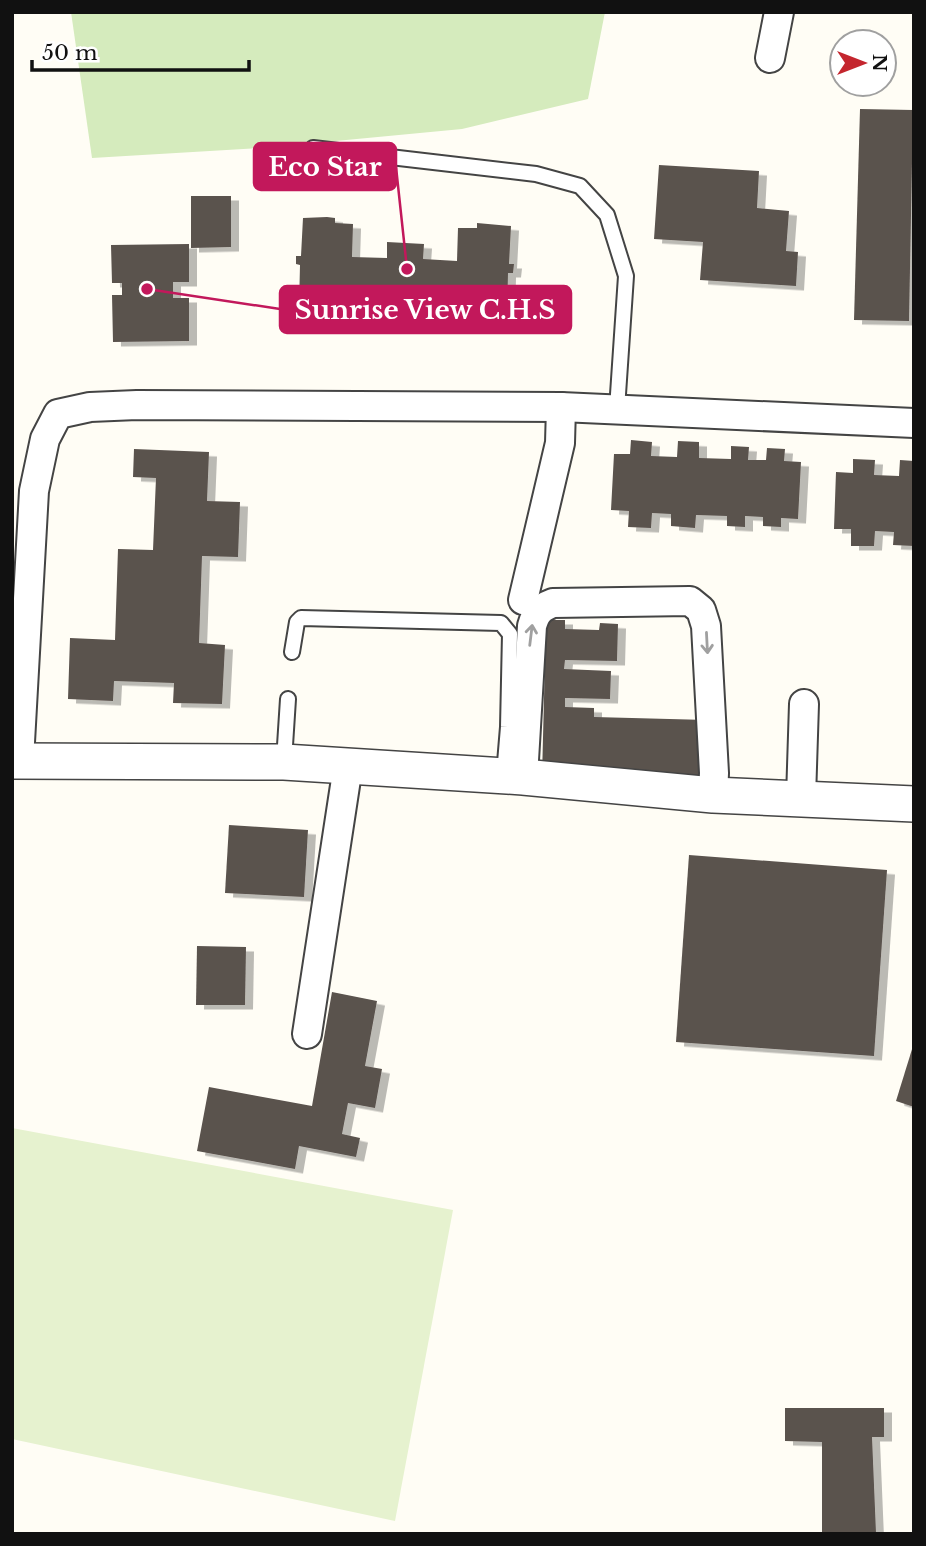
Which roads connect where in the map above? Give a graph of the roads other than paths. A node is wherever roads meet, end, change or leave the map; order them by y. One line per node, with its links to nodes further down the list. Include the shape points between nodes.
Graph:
1 (779, 12): 2 (street)
2 (770, 58)
3 (313, 148): 5 (lane, via 536,174 580,186 607,215 625,276)
4 (561, 407): 5 (street); 7 (street, via 560,443); 11 (street, via 137,405 58,414 45,439 34,491)
5 (617, 410): 6 (street)
6 (914, 423)
7 (523, 600)
8 (292, 652): 14 (lane, via 301,618 500,623 510,634 508,727)
9 (288, 699): 12 (lane)
10 (804, 704): 16 (street)
11 (16, 761): 12 (street)
12 (284, 762): 13 (street)
13 (348, 766): 14 (street); 18 (street)
14 (514, 776): 15 (street); 15 (street, one-way to 15, via 532,626 541,607 553,603 690,601 701,610 706,626)
15 (713, 795): 16 (street)
16 (801, 798): 17 (street)
17 (914, 804)
18 (307, 1034)

